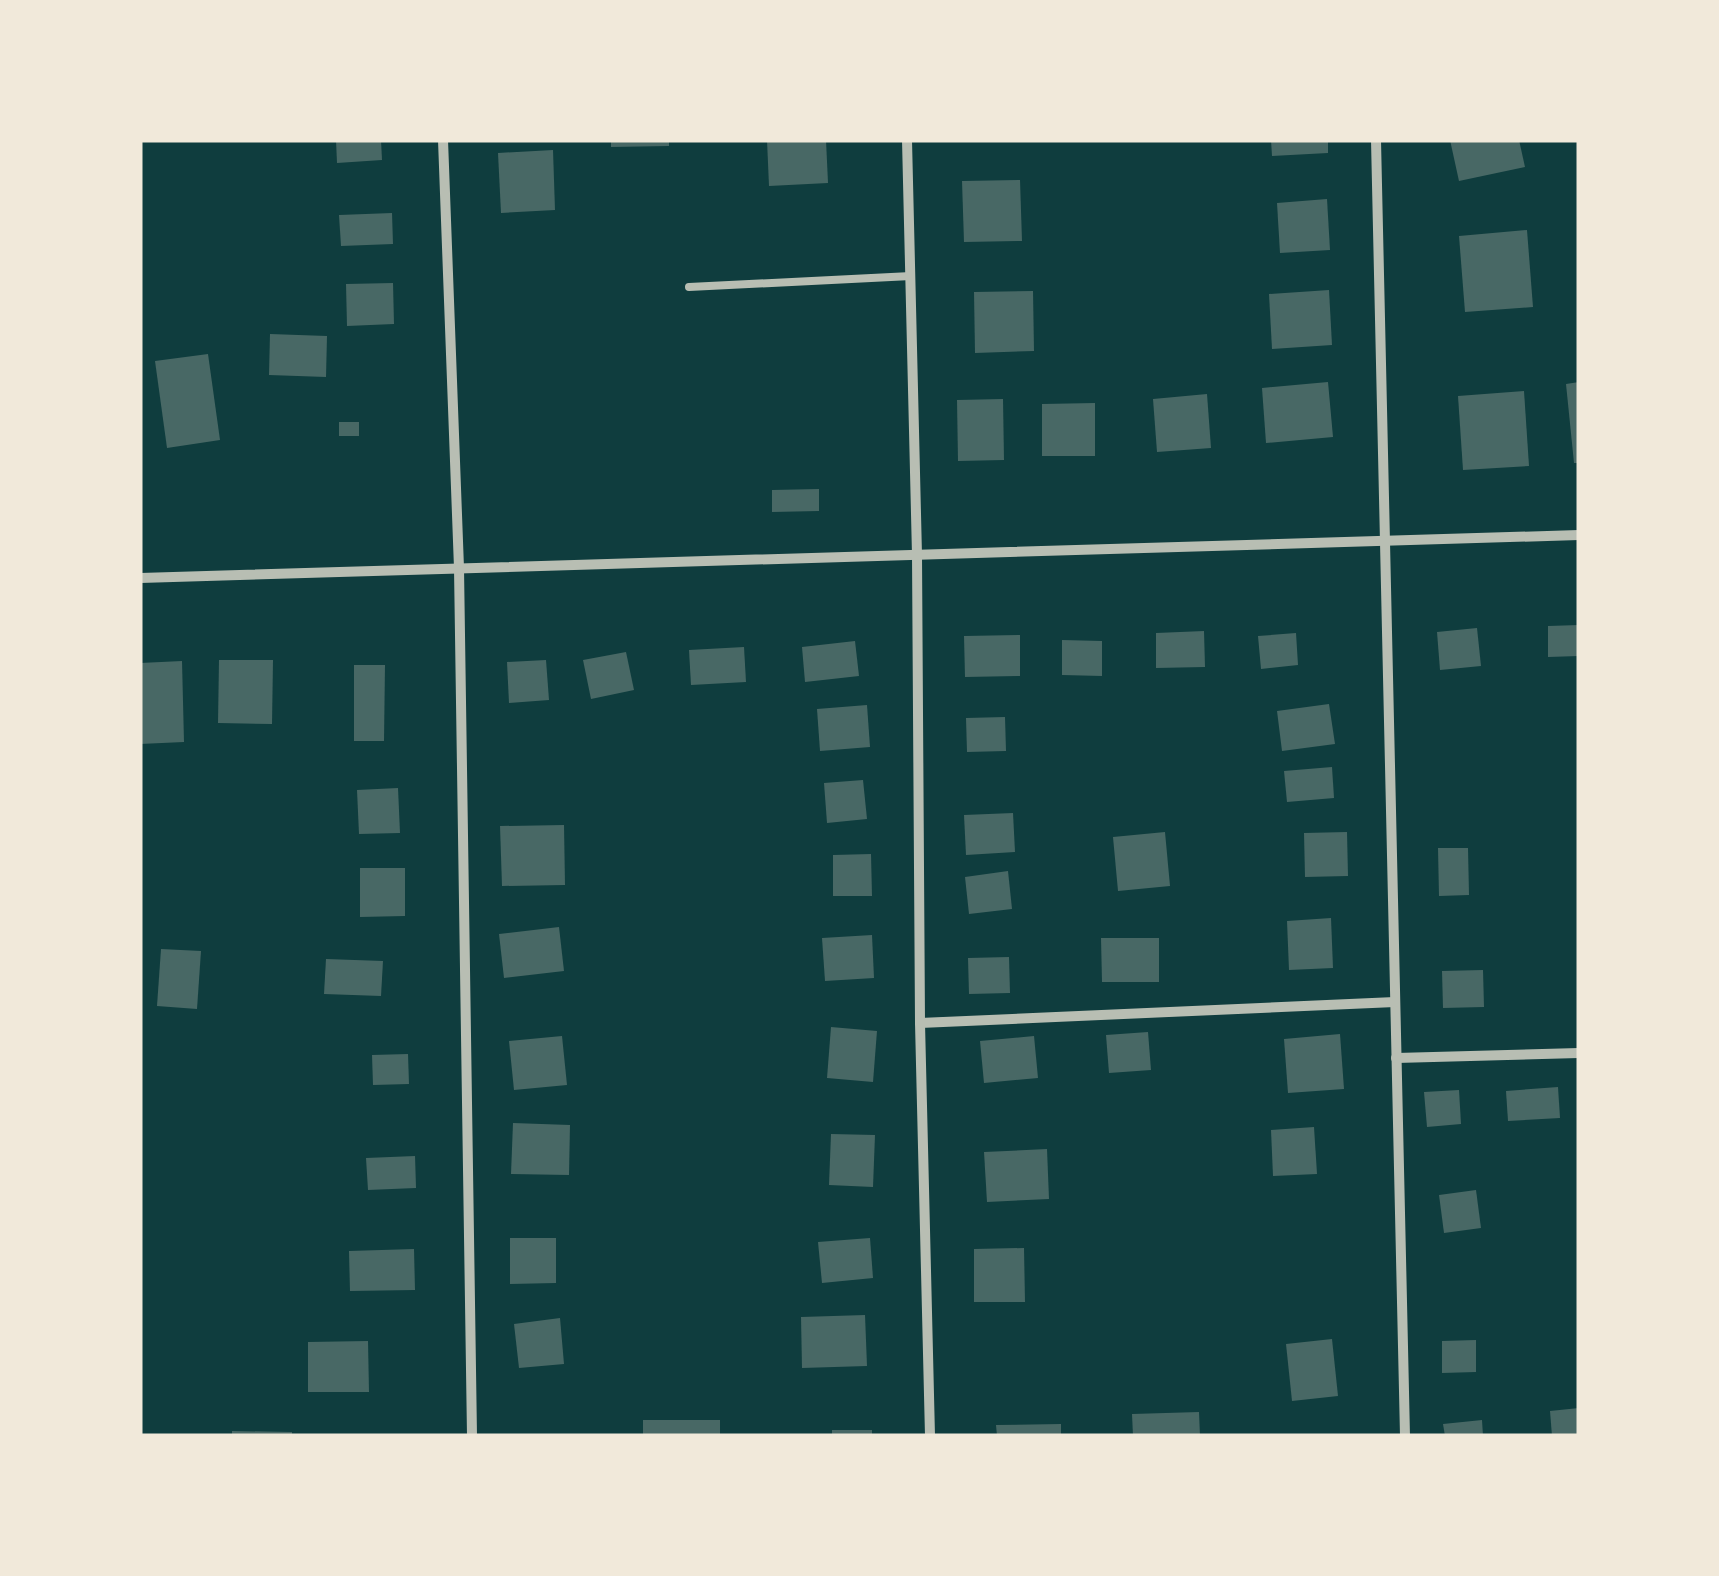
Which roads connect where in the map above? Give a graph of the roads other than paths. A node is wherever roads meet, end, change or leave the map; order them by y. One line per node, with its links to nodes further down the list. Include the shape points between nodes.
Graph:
1 (443, 140): 9 (street)
2 (908, 140): 4 (street)
3 (1376, 140): 7 (street)
4 (911, 276): 5 (lane); 8 (street)
5 (689, 287)
6 (1579, 535): 7 (street)
7 (1385, 541): 8 (street); 11 (street)
8 (917, 555): 9 (street); 12 (street)
9 (458, 568): 10 (street); 15 (street)
10 (140, 578)
11 (1395, 1002): 12 (street); 14 (street)
12 (920, 1023): 16 (street)
13 (1579, 1053): 14 (street)
14 (1396, 1058): 17 (street)
15 (472, 1436)
16 (930, 1436)
17 (1405, 1436)

